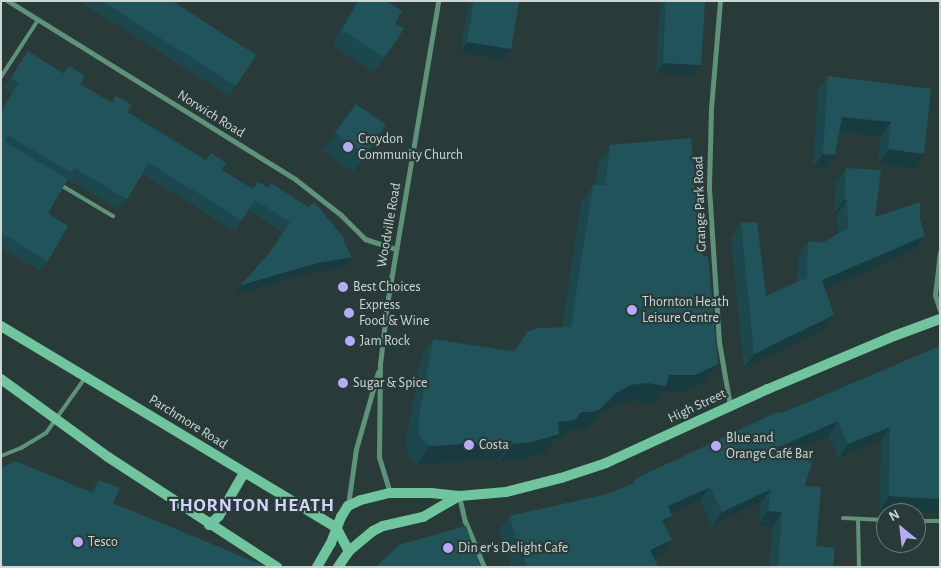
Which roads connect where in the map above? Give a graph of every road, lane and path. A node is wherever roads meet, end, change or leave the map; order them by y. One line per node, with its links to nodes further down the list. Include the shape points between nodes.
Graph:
1 (8, 1): 4 (street, Norwich Road)
2 (438, 1): 8 (street, Woodville Road)
3 (720, 1): 16 (street, Grange Park Road, via 711,109 710,188 719,342)
4 (38, 20): 5 (lane); 8 (street, Norwich Road, via 294,179 341,215 365,239)
5 (1, 77)
6 (53, 180): 7 (lane)
7 (113, 216)
8 (396, 249): 13 (street, Woodville Road)
9 (940, 252): 10 (street, via 935,295)
10 (940, 310)
11 (940, 319): 16 (main road, High Street)
12 (1, 326): 14 (main road, Parchmore Road)
13 (380, 364): 20 (street, Woodville Road, via 379,457); 22 (street, Woodville Road, via 356,450)
14 (86, 376): 17 (lane); 19 (main road, Parchmore Road)
15 (1, 379): 17 (main road)
16 (730, 406): 21 (main road, High Street, via 606,463 561,478 506,492)
17 (54, 419): 18 (lane, via 46,433); 28 (main road)
18 (1, 456)
19 (244, 473): 28 (main road, via 219,516); 29 (main road, Parchmore Road)
20 (390, 493): 21 (main road, High Street); 22 (main road, High Street)
21 (459, 496): 30 (main road, High Street, via 423,517 383,526); 34 (street, via 465,521)
22 (348, 506): 29 (main road)
23 (843, 518): 24 (lane)
24 (858, 519): 25 (lane); 35 (lane)
25 (876, 520)
26 (926, 520): 27 (lane)
27 (940, 521)
28 (209, 525): 31 (main road)
29 (336, 527): 30 (main road); 32 (main road)
30 (349, 551): 33 (main road, High Street)
31 (277, 567)
32 (317, 567)
33 (338, 567)
34 (484, 567)
35 (859, 567)

